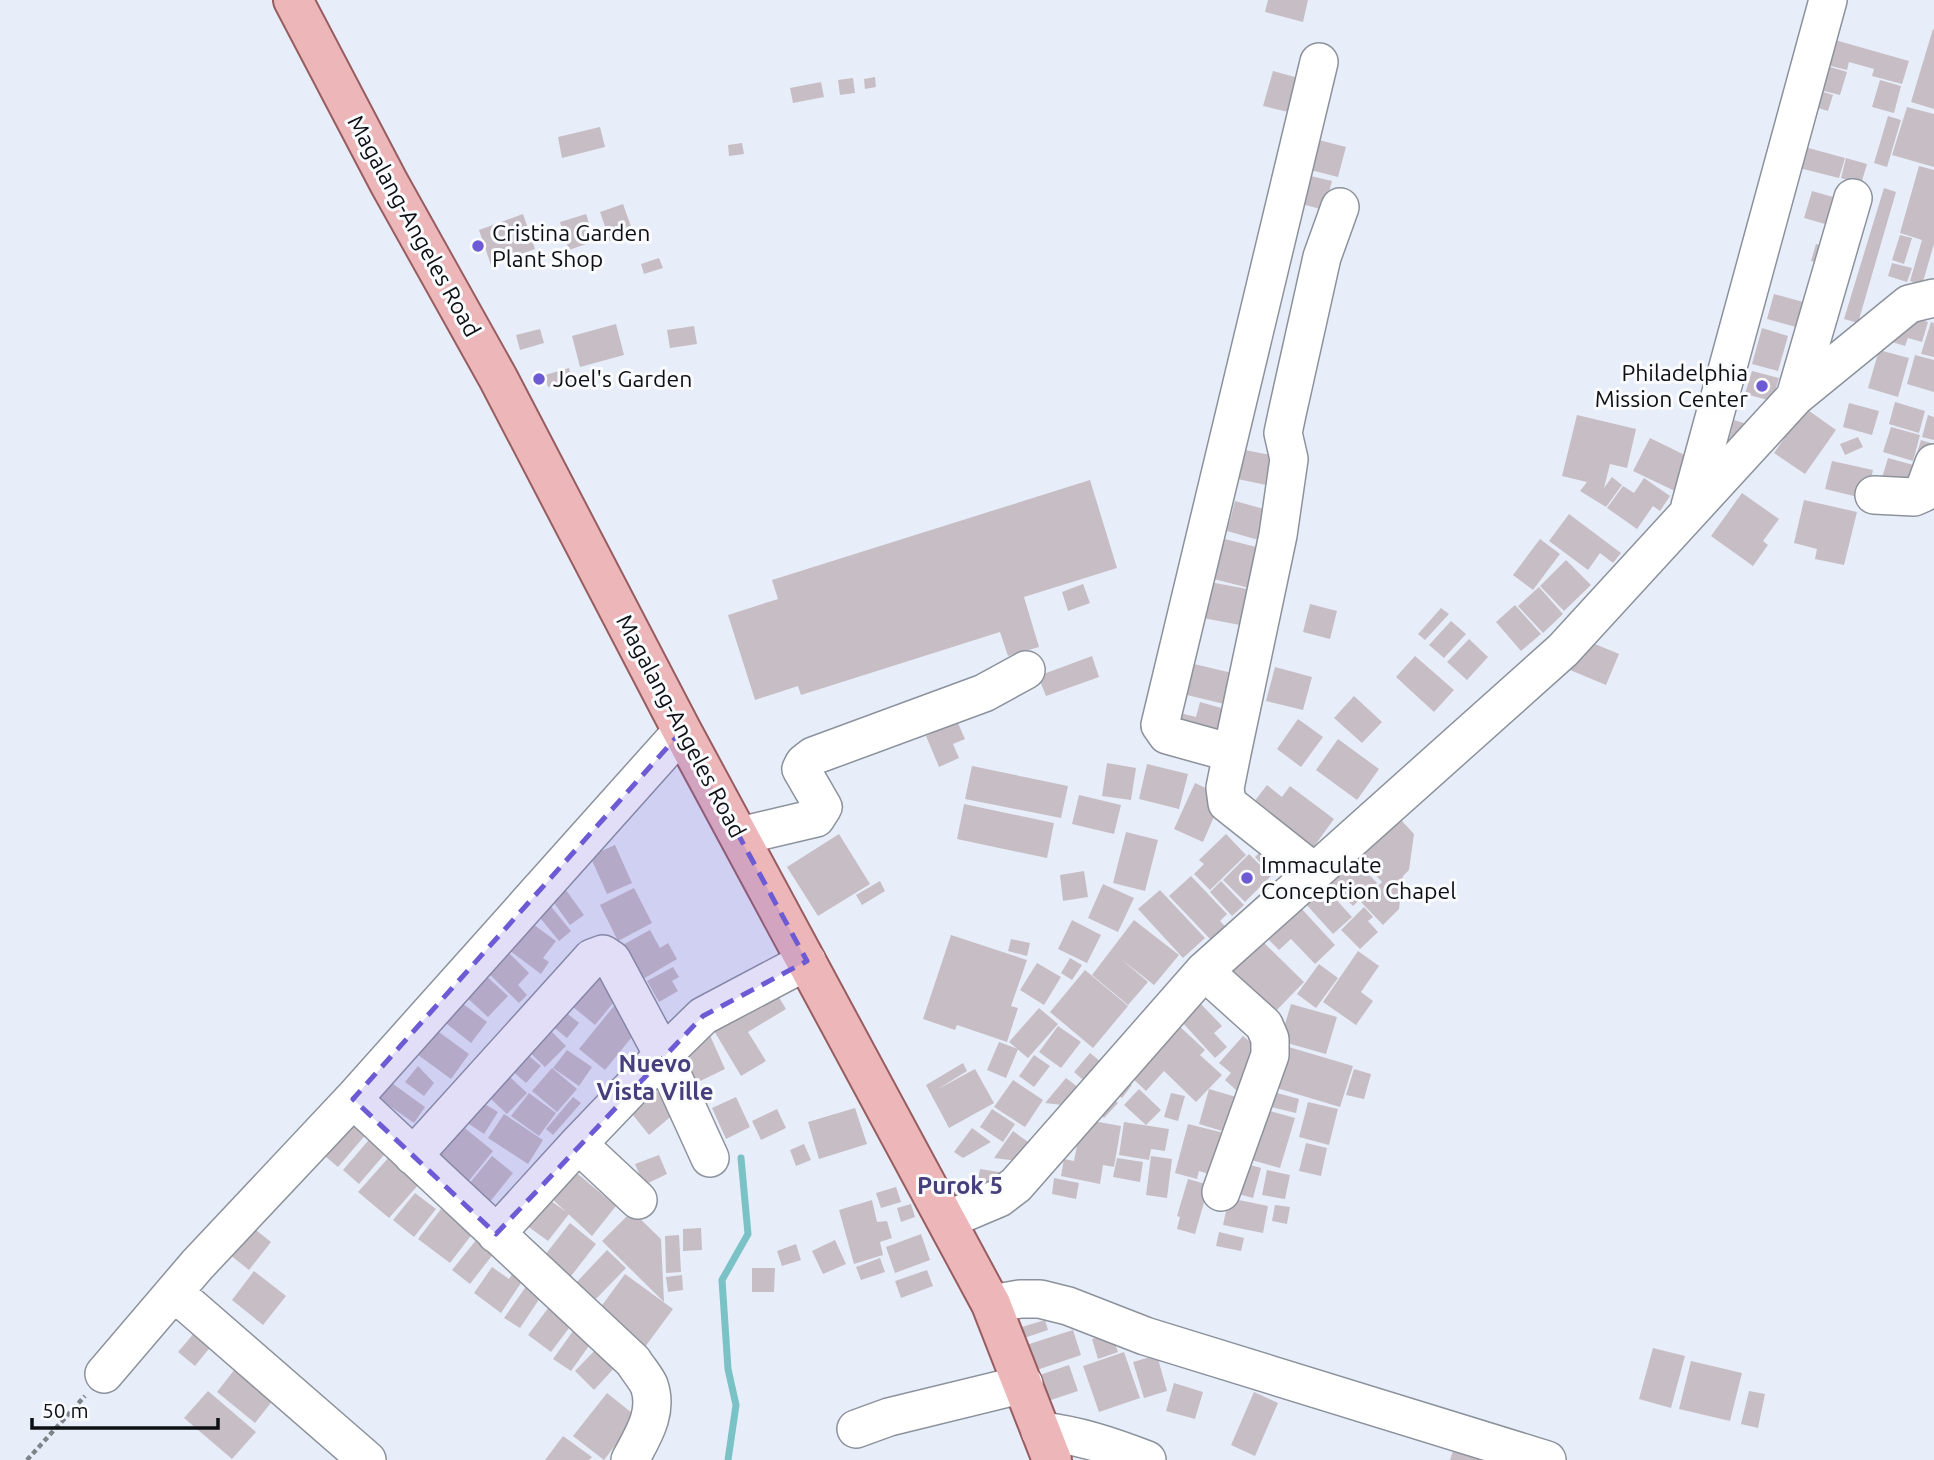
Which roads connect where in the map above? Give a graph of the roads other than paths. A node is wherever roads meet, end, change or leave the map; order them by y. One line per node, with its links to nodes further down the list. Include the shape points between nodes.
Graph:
1 (293, 0): 12 (main road, Magalang-Angeles Road)
2 (1828, 0): 10 (street)
3 (1319, 62): 13 (street, via 1160,724 1167,735)
4 (1853, 198): 7 (street)
5 (1340, 207): 13 (street, via 1322,257 1283,433 1289,459 1278,536)
6 (1934, 298): 7 (street, via 1909,304)
7 (1795, 397): 10 (street)
8 (1934, 463): 9 (street, via 1923,493)
9 (1874, 495)
10 (1688, 514): 15 (street, via 1563,650)
11 (1026, 670): 14 (street, via 984,693 813,756 801,769 822,807 816,818)
12 (682, 731): 14 (main road, Magalang-Angeles Road); 19 (street)
13 (1232, 753): 15 (street, via 1227,803)
14 (740, 836): 16 (main road, Magalang-Angeles Road)
15 (1314, 872): 17 (street)
16 (807, 961): 18 (street, via 703,1016); 25 (main road, Magalang-Angeles Road)
17 (1204, 971): 23 (street, via 1264,1026 1270,1039 1270,1055); 25 (street, via 1016,1185 999,1198)
18 (663, 1055): 20 (street); 21 (street, via 612,960 603,954 592,958); 22 (street)
19 (353, 1099): 21 (street); 27 (street)
20 (578, 1144): 24 (street); 26 (street)
21 (413, 1156): 26 (street)
22 (710, 1158)
23 (1221, 1192)
24 (638, 1200)
25 (947, 1220): 28 (main road, Magalang-Angeles Road)
26 (496, 1234): 34 (street, via 633,1362 648,1384 652,1406 648,1427)
27 (176, 1293): 29 (street); 33 (street)
28 (990, 1304): 30 (main road, Magalang-Angeles Road); 36 (street, via 1040,1299 1068,1306 1145,1336)
29 (104, 1374)
30 (1024, 1384): 31 (street); 32 (main road, Magalang-Angeles Road)
31 (856, 1429)
32 (1046, 1445): 35 (street, via 1070,1434)
33 (367, 1460)
34 (630, 1460)
35 (1147, 1460)
36 (1547, 1460)

